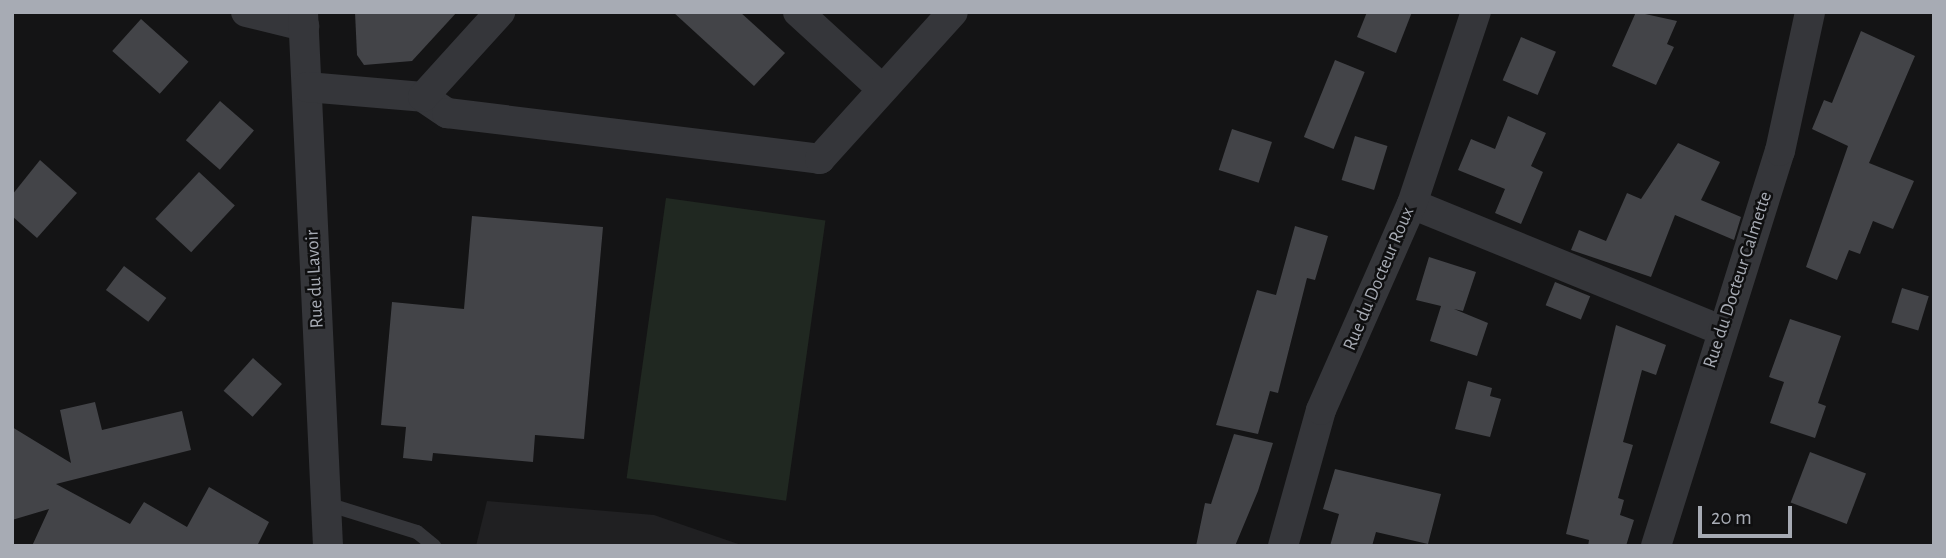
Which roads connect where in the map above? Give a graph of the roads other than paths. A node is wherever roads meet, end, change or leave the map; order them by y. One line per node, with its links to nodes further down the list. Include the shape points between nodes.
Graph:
1 (246, 12): 7 (street)
2 (499, 12): 10 (street)
3 (798, 12): 9 (street)
4 (953, 12): 9 (street)
5 (1476, 12): 11 (street, Rue du Docteur Roux)
6 (1810, 12): 12 (street, Rue du Docteur Calmette, via 1780,151)
7 (304, 19): 8 (street, Rue du Lavoir)
8 (307, 87): 10 (street); 13 (street, Rue du Lavoir)
9 (882, 89): 10 (street, via 820,159 447,113)
10 (423, 97)
11 (1412, 204): 12 (street); 16 (street, Rue du Docteur Roux, via 1321,410)
12 (1720, 330): 17 (street, Rue du Docteur Calmette)
13 (327, 505): 14 (street, Rue du Lavoir); 15 (lane, via 417,532)
14 (328, 546)
15 (434, 546)
16 (1283, 546)
17 (1656, 546)

